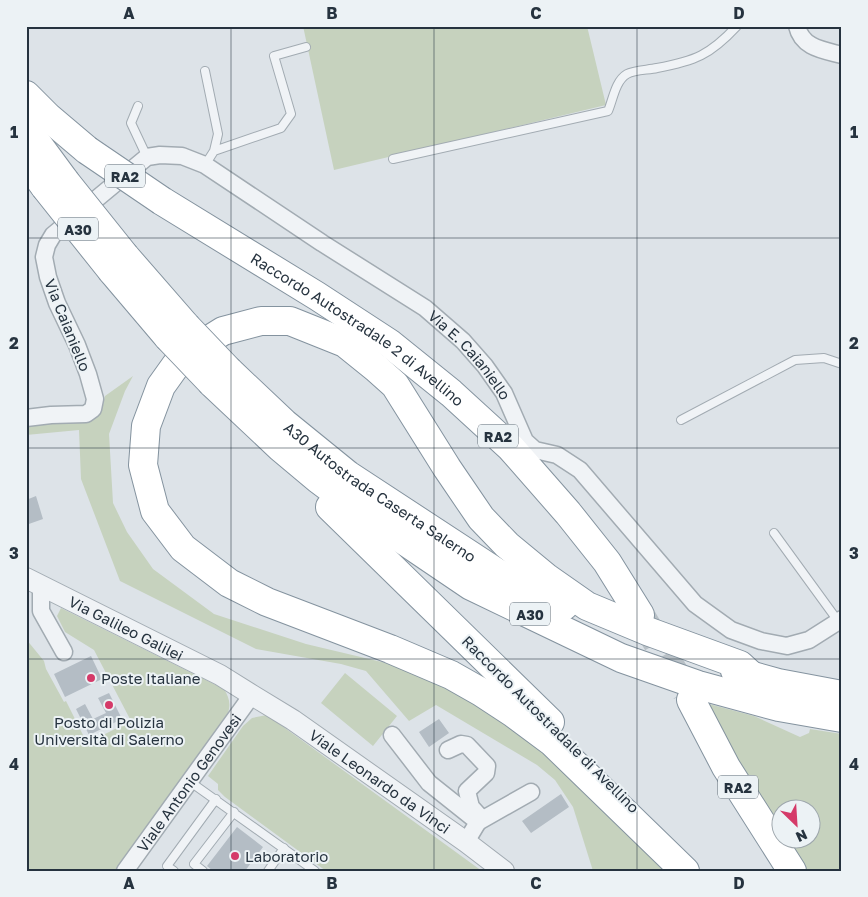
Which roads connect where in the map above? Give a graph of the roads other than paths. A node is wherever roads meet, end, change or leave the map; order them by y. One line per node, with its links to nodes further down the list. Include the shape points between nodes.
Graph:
1 (737, 26): 11 (lane, via 708,53 681,63 627,74 617,84 608,112)
2 (797, 26): 4 (street, via 808,45)
3 (306, 47): 9 (lane, via 274,56 291,114 281,128)
4 (842, 55)
5 (204, 71): 9 (lane, via 218,134)
6 (26, 96): 22 (highway, Raccordo Autostradale 2 di Avellino / RA2, bridge, via 87,150 162,201 389,343 451,393 511,448 568,513 607,562)
7 (138, 106): 10 (lane, via 131,123)
8 (26, 128): 14 (highway, A30 Autostrada Caserta Salerno / A30)
9 (214, 151): 13 (lane)
10 (146, 157): 13 (street, Via E. Caianiello, via 182,156); 17 (street, Via Caianiello, via 53,235 44,257 57,303 88,374 95,399 93,409 86,414)
11 (393, 158)
12 (26, 161): 14 (highway)
13 (205, 165): 23 (street, Via E. Caianiello, via 425,308 485,366 504,394 525,441 534,450 557,455 580,470 695,604 731,630 787,646 809,640)
14 (55, 184): 16 (highway, A30 Autostrada Caserta Salerno / A30, bridge, via 118,264)
15 (842, 364): 18 (lane, via 824,358 795,360)
16 (220, 377): 19 (highway, A30 Autostrada Caserta Salerno / A30); 25 (highway, A30 Autostrada Caserta Salerno / A30, via 348,475 496,572 565,607 646,642)
17 (26, 418)
18 (681, 420)
19 (258, 427): 29 (highway, A30 Autostrada Caserta Salerno / A30, via 366,516 471,586 630,661 698,685 770,705); 46 (highway, Raccordo Autostradale di Avellino, via 310,487)
20 (774, 534): 23 (lane)
21 (33, 581): 24 (street, via 41,610); 26 (street, Via Galileo Galilei)
22 (640, 615)
23 (840, 620)
24 (64, 652)
25 (752, 676): 27 (highway, A30 Autostrada Caserta Salerno / A30); 45 (highway, via 740,665 587,606 547,578 481,518 395,385 345,343 290,321 261,321 223,331 199,346 176,365 161,386 146,426 143,465 155,511 183,548 229,583 267,602 390,648 482,692 552,742)
26 (252, 694): 32 (street, Viale Antonio Genovesi); 37 (street, Viale Leonardo da Vinci)
27 (842, 696)
28 (690, 700): 47 (highway, RA2, via 726,767)
29 (842, 718)
30 (392, 734): 36 (street, via 429,783)
31 (448, 750): 36 (street, via 460,744 467,745 487,766 486,773 467,791 471,807)
32 (189, 781): 34 (lane); 39 (street, Viale Antonio Genovesi)
33 (531, 792): 36 (street)
34 (216, 799): 35 (lane); 40 (lane, via 168,866)
35 (234, 812): 38 (lane); 41 (lane, via 194,864)
36 (481, 821): 37 (street)
37 (466, 842): 44 (street, Viale Leonardo da Vinci)
38 (284, 848): 42 (lane); 43 (lane)
39 (125, 871)
40 (174, 871)
41 (204, 871)
42 (268, 871)
43 (315, 871)
44 (504, 871)
45 (686, 871)
46 (700, 871)
47 (792, 871)

